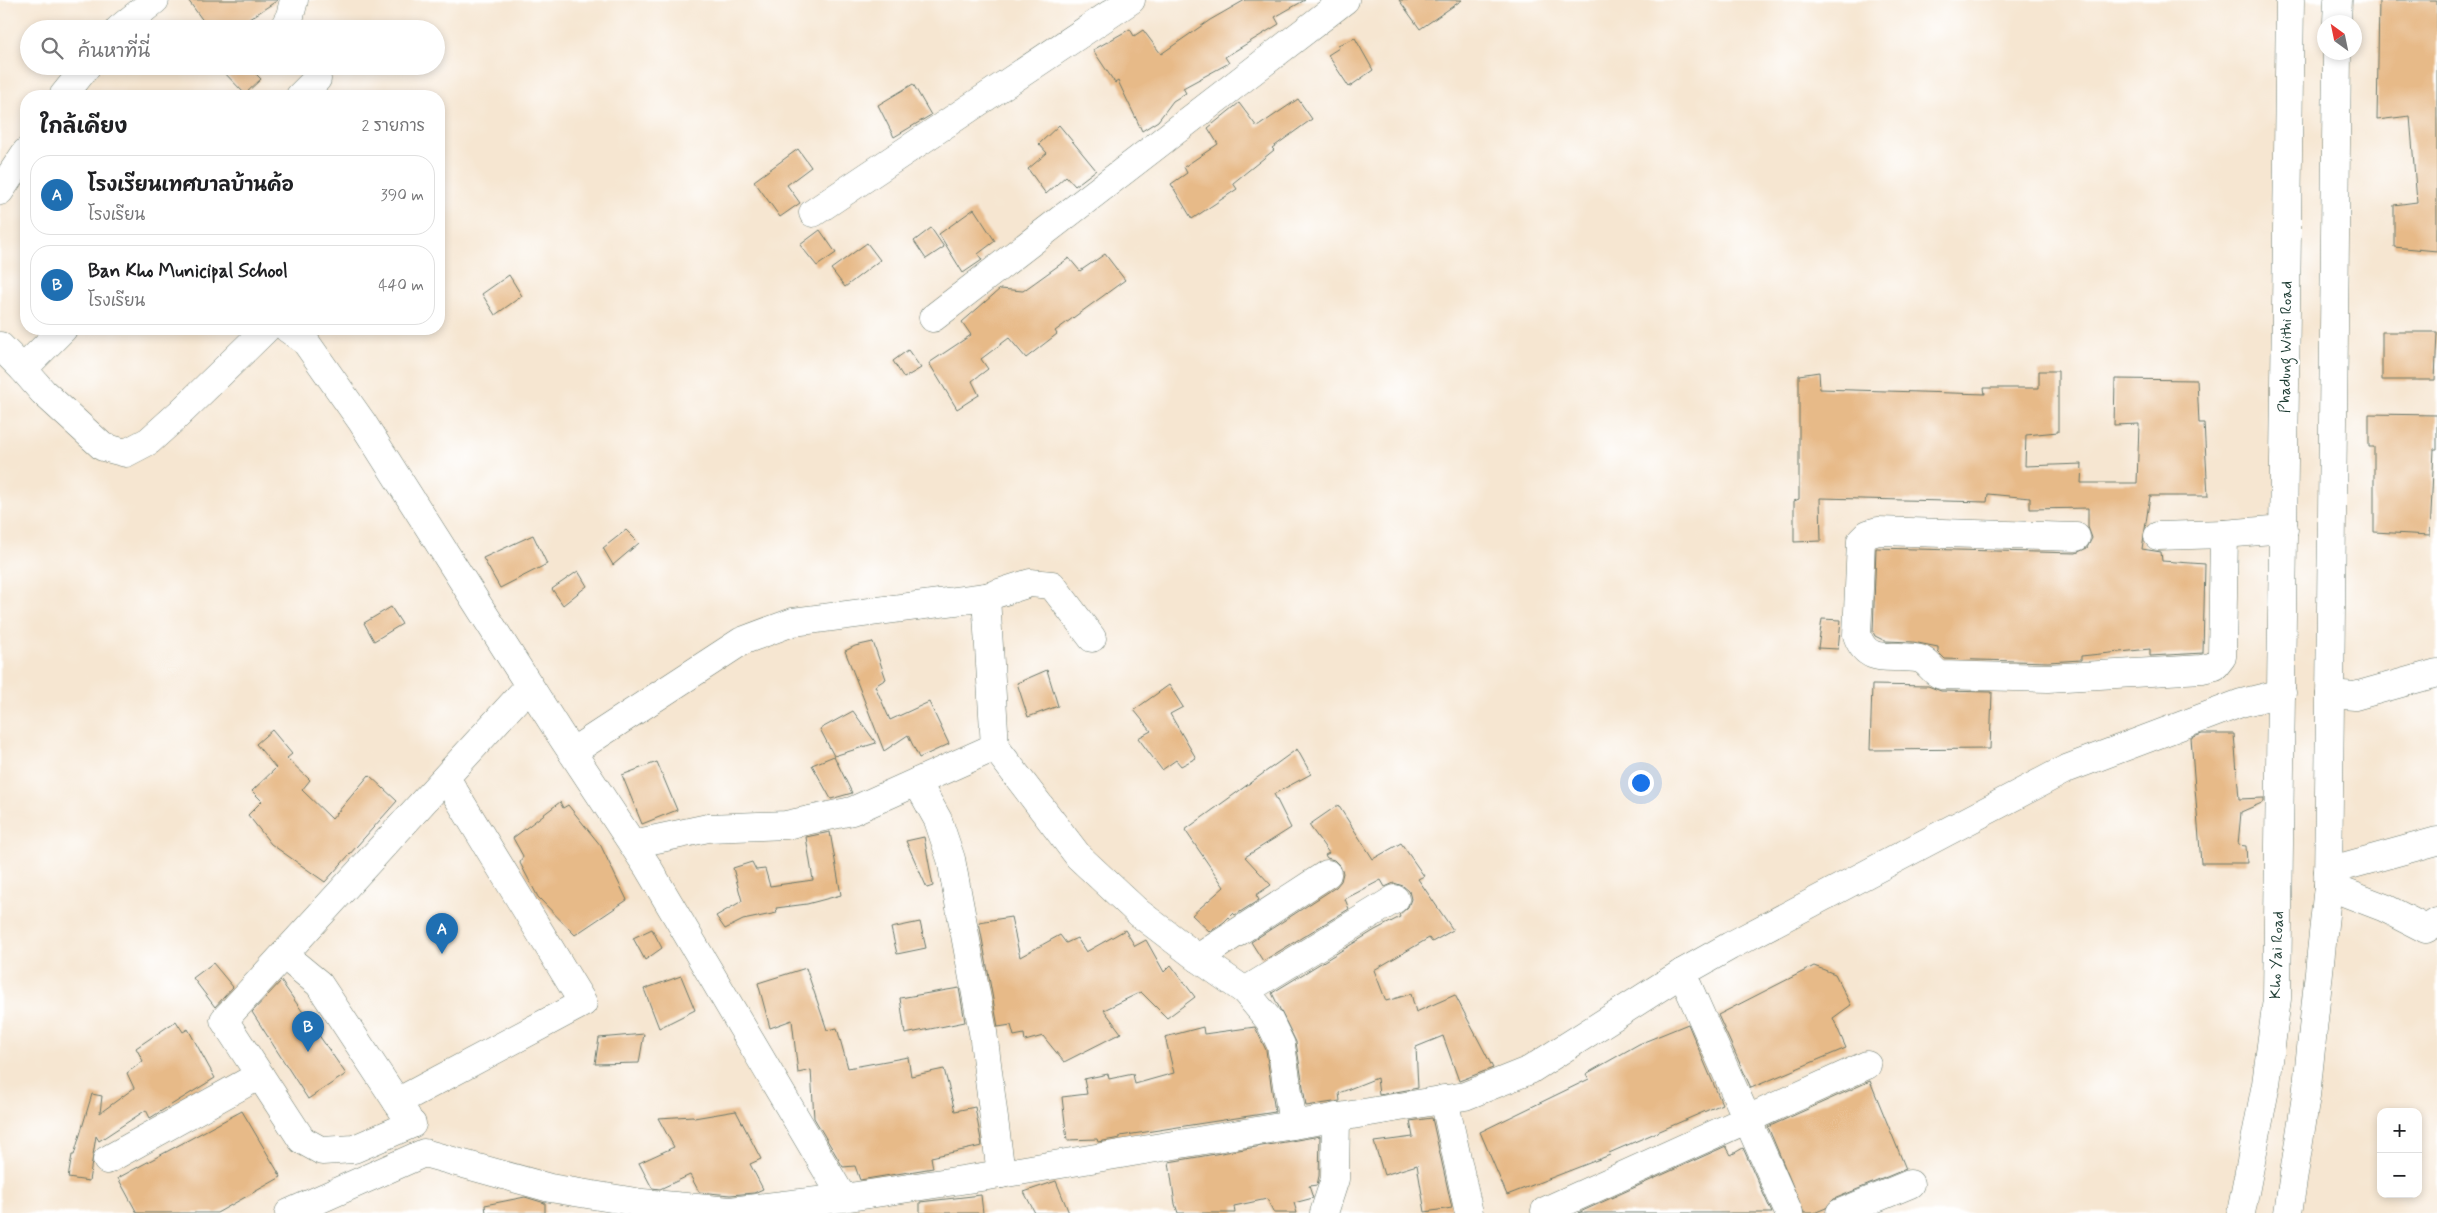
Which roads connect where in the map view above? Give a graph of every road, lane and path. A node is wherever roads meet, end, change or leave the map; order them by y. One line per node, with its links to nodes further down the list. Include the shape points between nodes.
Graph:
1 (155, 0): 8 (street)
2 (294, 0): 9 (street)
3 (1131, 0): 15 (street)
4 (1345, 0): 16 (street)
5 (2290, 0): 22 (street, Phadung Withi Road)
6 (2338, 0): 7 (street)
7 (2337, 15)
8 (131, 20)
9 (288, 20)
10 (2337, 60): 31 (street)
11 (80, 75): 12 (street)
12 (68, 90)
13 (20, 161): 14 (street)
14 (0, 191)
15 (813, 213)
16 (933, 318)
17 (57, 335): 21 (street)
18 (260, 335): 21 (street, via 174,419 149,441 126,453 103,448)
19 (296, 335): 29 (street, via 305,342 362,422)
20 (0, 346): 21 (street)
21 (23, 369)
22 (2284, 529): 23 (street); 30 (street, Phadung Withi Road)
23 (2224, 534): 24 (street); 25 (street, via 2222,657 2215,666 2048,678 1941,675 1921,659 1876,656 1860,644 1861,541 1868,534 1878,531)
24 (2158, 536)
25 (2076, 537)
26 (986, 597): 27 (street, via 1030,583 1052,586); 32 (street); 33 (street, via 793,622 742,641)
27 (1092, 638)
28 (2437, 673): 31 (street, via 2355,696)
29 (529, 686): 33 (street); 34 (street)
30 (2282, 693): 44 (street, via 2241,703 2066,770); 65 (street, Kho Yai Road, via 2277,999 2266,1084)
31 (2330, 694): 39 (street)
32 (995, 747): 35 (street); 43 (street, via 1080,857 1139,913)
33 (572, 752): 37 (street)
34 (446, 778): 42 (street); 49 (street, via 582,1003)
35 (917, 782): 37 (street, via 852,811 786,825 708,828); 56 (street, via 938,820 951,860 983,1032)
36 (2437, 841): 39 (street)
37 (633, 844): 58 (street)
38 (1327, 874): 43 (street)
39 (2328, 878): 41 (street); 66 (street, via 2308,1077)
40 (1395, 899): 45 (street)
41 (2433, 931)
42 (285, 956): 47 (street, via 224,1020); 49 (street, via 319,984)
43 (1198, 958): 45 (street)
44 (1682, 973): 48 (street, via 1530,1070 1465,1096); 51 (street)
45 (1245, 991): 53 (street, via 1269,1020 1281,1045)
46 (1867, 1065): 51 (street)
47 (260, 1075): 52 (street, via 302,1140 322,1151 354,1149); 55 (street)
48 (1444, 1099): 50 (street); 62 (street)
49 (397, 1102): 52 (street)
50 (1336, 1117): 53 (street); 61 (street, via 1336,1179)
51 (1747, 1119): 59 (street); 63 (street)
52 (412, 1124): 54 (street)
53 (1293, 1125): 56 (street)
54 (424, 1153): 58 (street, via 550,1188 688,1209 730,1211); 60 (street)
55 (107, 1160)
56 (1001, 1174): 58 (street)
57 (1910, 1184): 64 (street)
58 (843, 1198)
59 (1545, 1211)
60 (289, 1213)
61 (1324, 1213)
62 (1469, 1213)
63 (1789, 1213)
64 (1840, 1213)
65 (2241, 1213)
66 (2288, 1213)

